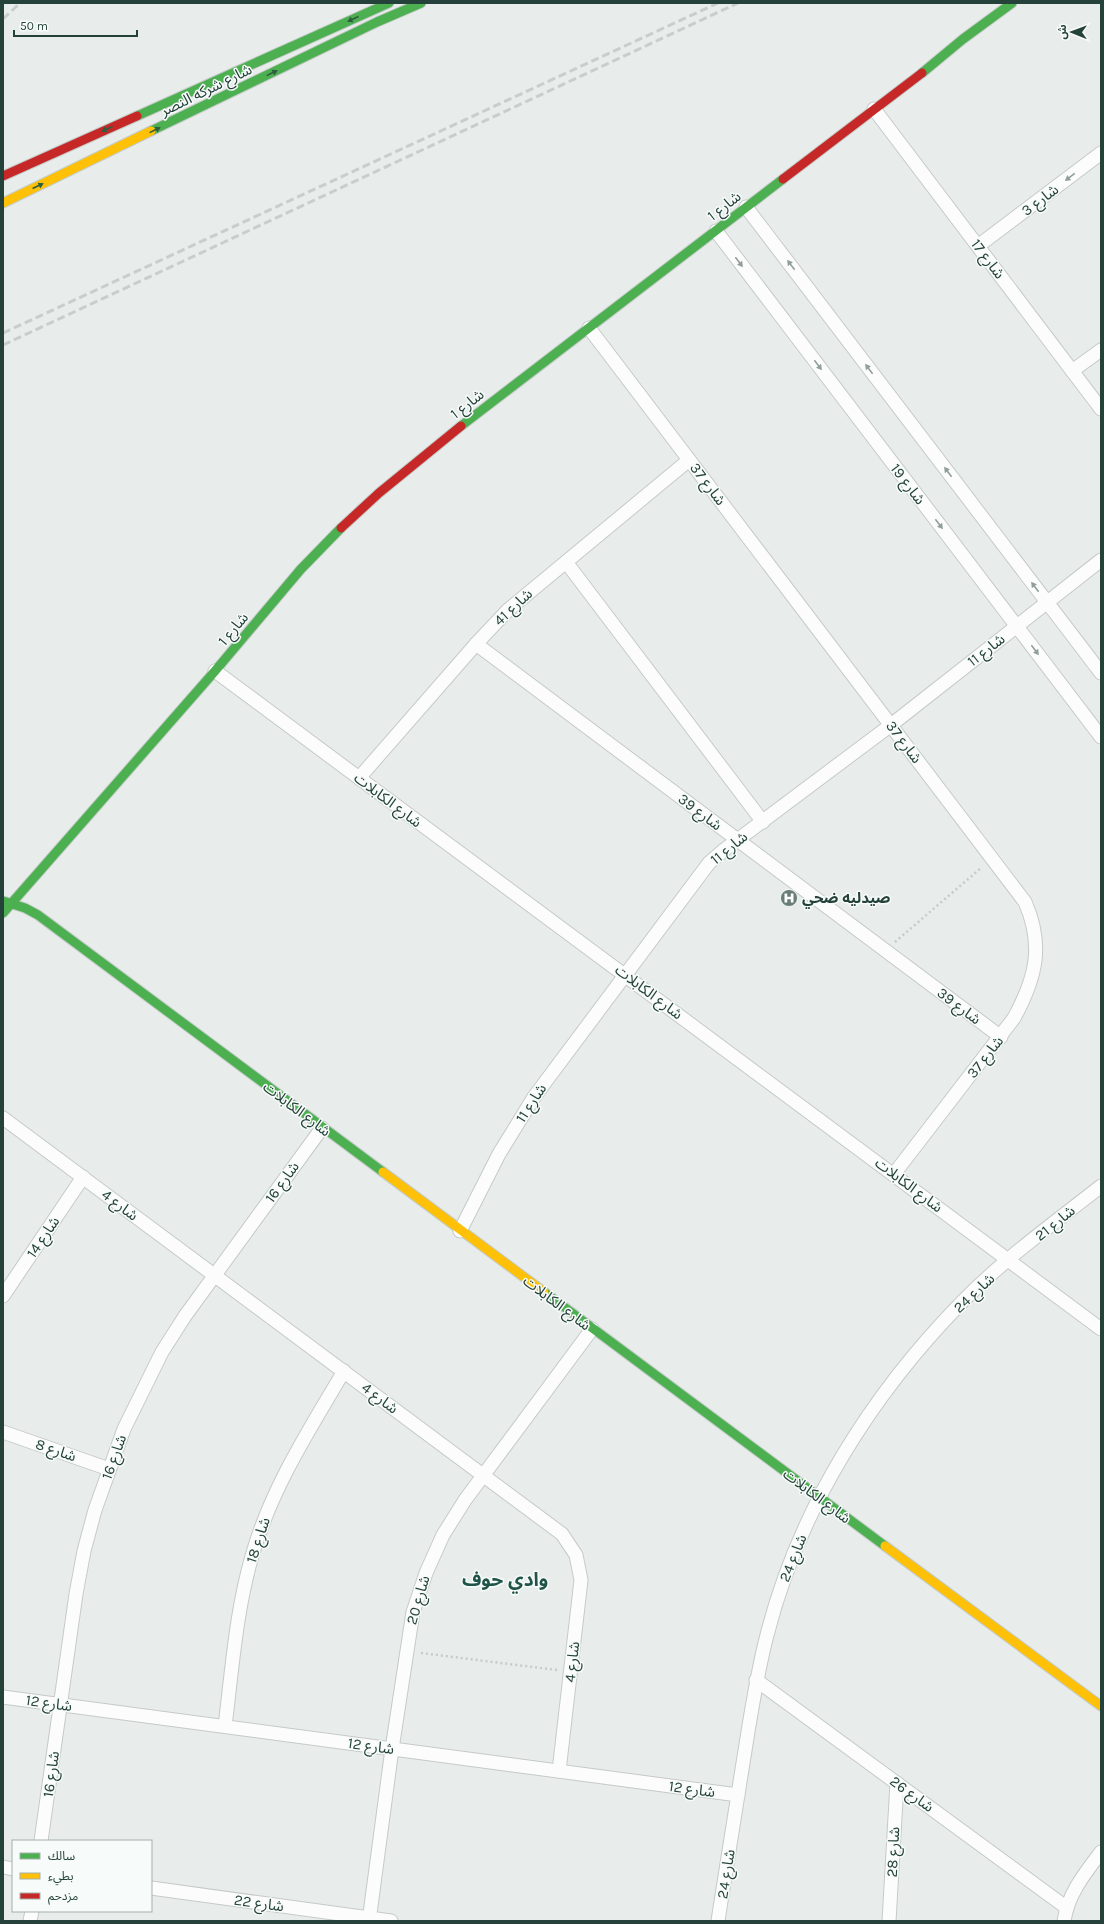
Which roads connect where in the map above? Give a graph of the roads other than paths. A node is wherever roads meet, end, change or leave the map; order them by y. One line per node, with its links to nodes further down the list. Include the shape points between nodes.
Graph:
1 (389, 3): 4 (street, شارع شركه النصر)
2 (421, 3): 5 (street, شارع شركه النصر)
3 (1012, 3): 6 (street, شارع 1)
4 (372, 10): 5 (street); 8 (street, شارع شركه النصر, one-way to 8)
5 (377, 22): 9 (street, شارع شركه النصر, one-way to 5)
6 (874, 109): 10 (street, شارع 1); 12 (street, شارع 17)
7 (1101, 153): 12 (street, شارع 3, one-way to 12)
8 (3, 176)
9 (3, 203)
10 (746, 207): 11 (street, شارع 1); 20 (street, one-way to 10)
11 (716, 231): 13 (street, شارع 1); 21 (street, شارع 19, one-way to 21)
12 (978, 246): 15 (street, شارع 17)
13 (589, 328): 17 (street, شارع 37); 23 (street, شارع 1, via 469,419 345,524 301,569)
14 (1101, 350): 15 (street)
15 (1072, 371): 16 (street, شارع 17)
16 (1101, 409)
17 (689, 460): 19 (street, شارع 41); 25 (street, شارع 37)
18 (1101, 560): 20 (street, شارع 11)
19 (566, 562): 22 (street, شارع 41, via 508,610); 28 (street)
20 (1047, 602): 21 (street, شارع 11); 24 (street)
21 (1016, 626): 25 (street, شارع 11); 26 (street, شارع 19, one-way to 26)
22 (476, 644): 27 (street, شارع 41); 29 (street, شارع 39)
23 (215, 671): 27 (street, شارع الكابلات); 30 (street, شارع 1)
24 (1101, 674)
25 (890, 725): 28 (street, شارع 11); 33 (street, شارع 37, via 1025,902 1033,919 1037,951 1032,977 1022,1004)
26 (1101, 737)
27 (360, 778): 32 (street, شارع الكابلات)
28 (763, 822): 29 (street, شارع 11)
29 (738, 840): 32 (street, شارع 11, via 709,863); 33 (street, شارع 39)
30 (7, 902): 31 (street, شارع 1); 35 (street, شارع الكابلات, via 38,916)
31 (3, 913)
32 (625, 974): 36 (street, شارع الكابلات); 39 (street, شارع 11, via 534,1097 499,1154)
33 (1001, 1037): 36 (street, شارع 37)
34 (3, 1118): 37 (street, شارع 4)
35 (322, 1128): 39 (street, شارع الكابلات); 41 (street, شارع 16)
36 (894, 1174): 40 (street, شارع الكابلات)
37 (83, 1177): 41 (street, شارع 4); 42 (street, شارع 14)
38 (1101, 1186): 40 (street, شارع 21)
39 (460, 1231): 44 (street, شارع الكابلات)
40 (1008, 1260): 43 (street, شارع الكابلات); 49 (street, شارع 24, via 963,1301 921,1346 883,1393 849,1444)
41 (214, 1275): 45 (street, شارع 4); 47 (street, شارع 16, via 159,1358 124,1429)
42 (3, 1295)
43 (1101, 1328)
44 (592, 1329): 48 (street, شارع 20); 49 (street, شارع الكابلات)
45 (344, 1371): 48 (street, شارع 4); 54 (street, شارع 18, via 282,1480 252,1555 243,1594)
46 (3, 1432): 47 (street, شارع 8)
47 (109, 1469): 52 (street, شارع 16, via 84,1551)
48 (484, 1475): 55 (street, شارع 20, via 443,1535 426,1573 413,1612); 56 (street, شارع 4, via 562,1534 576,1555 581,1580)
49 (819, 1498): 50 (street, شارع 24, via 782,1587); 53 (street, شارع الكابلات)
50 (756, 1680): 57 (street, شارع 26); 58 (street, شارع 24)
51 (3, 1697): 52 (street, شارع 12)
52 (60, 1704): 54 (street, شارع 12); 59 (street, شارع 16)
53 (1101, 1706)
54 (225, 1726): 55 (street, شارع 12)
55 (392, 1749): 56 (street, شارع 12); 63 (street, شارع 20)
56 (559, 1771): 58 (street, شارع 12)
57 (897, 1783): 62 (street, شارع 26); 66 (street, شارع 28)
58 (738, 1795): 65 (street, شارع 24)
59 (42, 1840)
60 (1101, 1852): 62 (street, via 1078,1884)
61 (152, 1888): 63 (street, شارع 22)
62 (1066, 1915)
63 (369, 1920): 64 (street, شارع 22)
64 (391, 1921)
65 (718, 1921)
66 (889, 1921)

